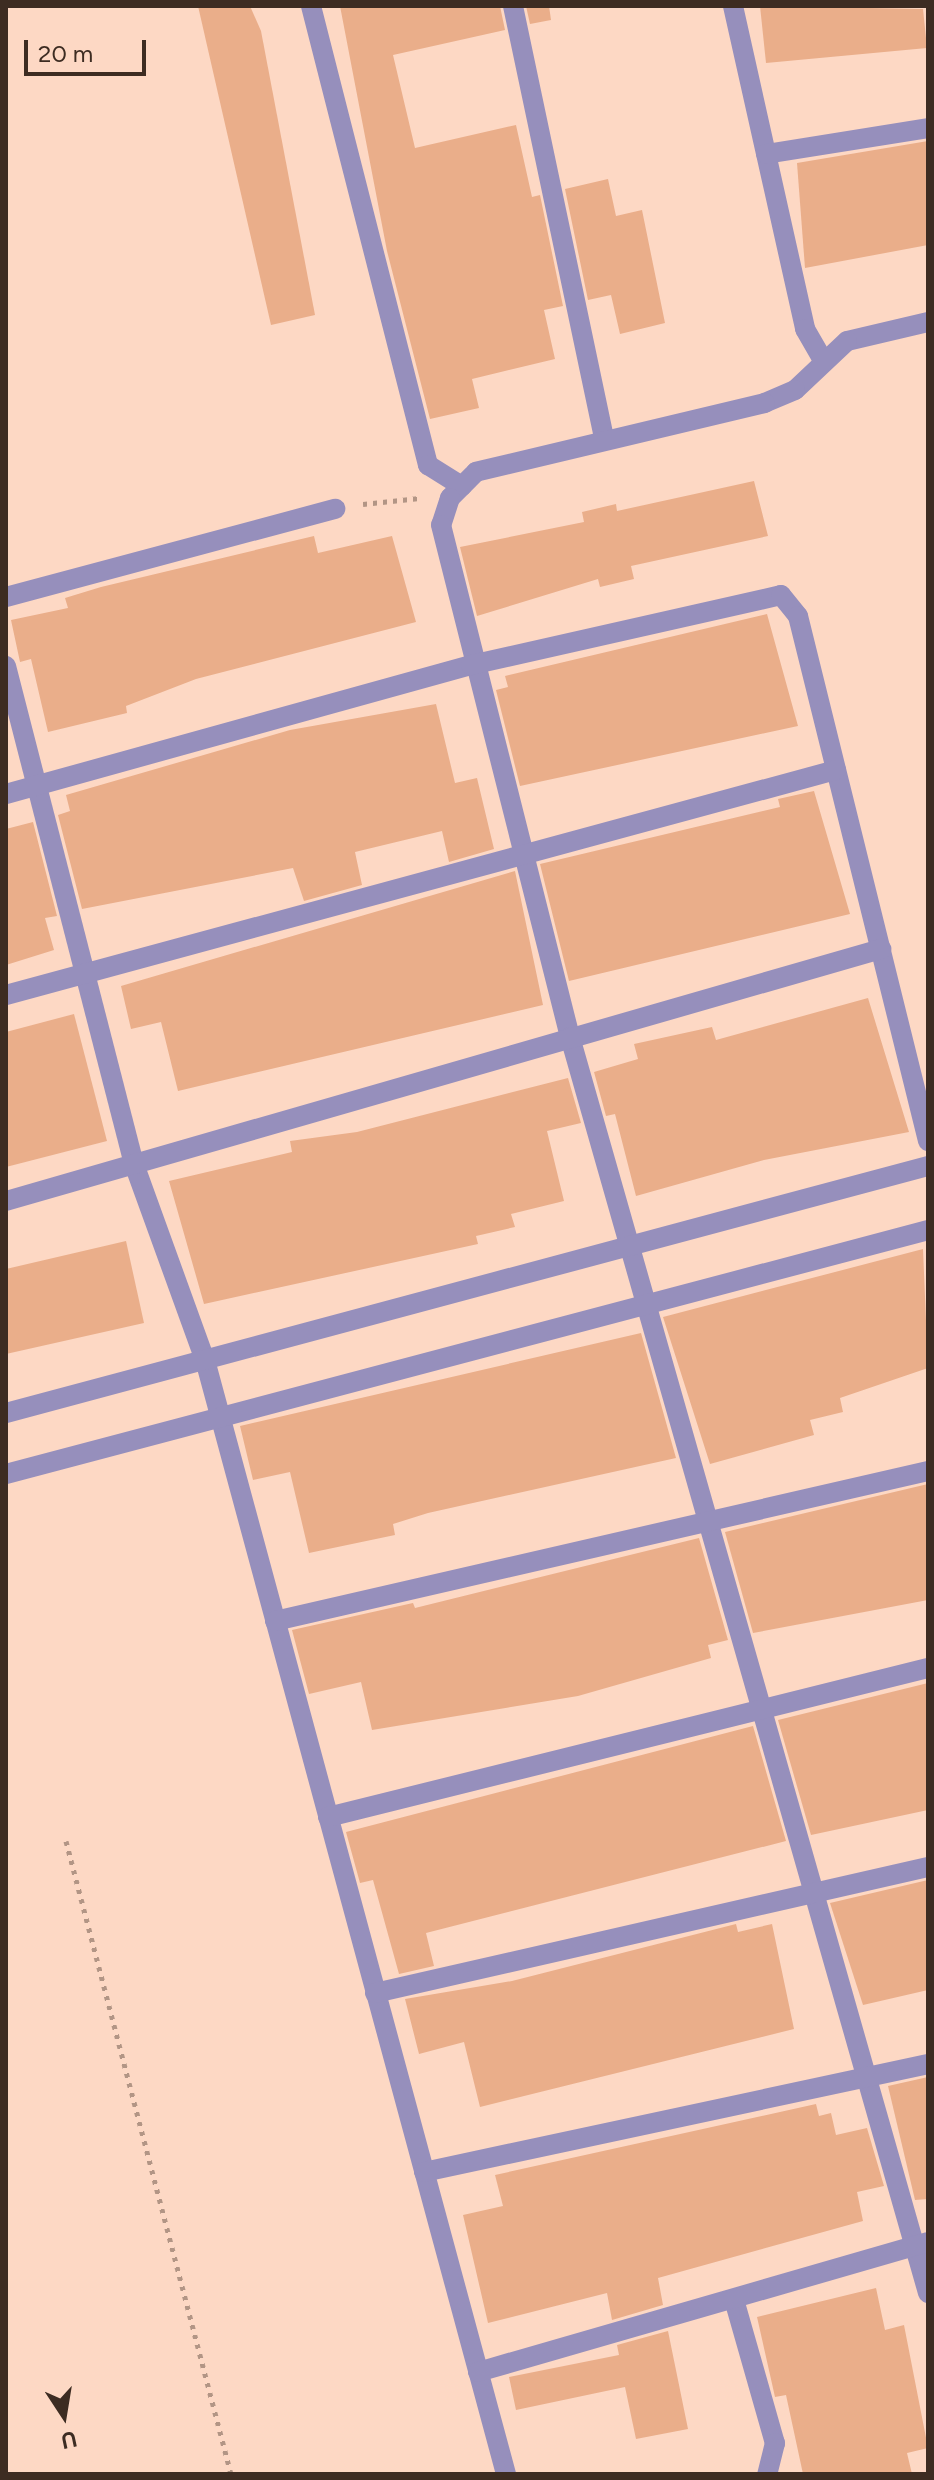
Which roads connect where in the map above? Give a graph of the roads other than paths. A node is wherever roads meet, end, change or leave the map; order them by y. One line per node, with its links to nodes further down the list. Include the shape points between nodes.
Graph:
1 (311, 6): 9 (street, via 428,465)
2 (513, 6): 8 (street)
3 (733, 6): 5 (street)
4 (928, 128): 5 (street)
5 (766, 154): 7 (street, via 805,329)
6 (928, 322): 7 (street, via 847,341)
7 (824, 362): 8 (street, via 795,390 765,403)
8 (604, 438): 9 (street, via 510,459)
9 (456, 492): 12 (street, via 442,522)
10 (335, 509): 11 (street)
11 (6, 597)
12 (471, 665): 14 (street, via 781,595 798,616); 15 (street); 17 (street)
13 (6, 666): 15 (street)
14 (836, 770): 17 (street); 18 (street)
15 (38, 784): 16 (street); 19 (street)
16 (6, 794)
17 (521, 851): 19 (street); 21 (street)
18 (881, 949): 21 (street); 22 (street)
19 (87, 971): 20 (street); 23 (street)
20 (6, 995)
21 (570, 1037): 23 (street); 27 (street)
22 (928, 1141)
23 (134, 1164): 25 (street); 29 (street)
24 (928, 1166): 27 (street)
25 (6, 1201)
26 (928, 1230): 28 (street)
27 (634, 1245): 28 (street); 29 (street)
28 (650, 1304): 31 (street); 34 (street)
29 (205, 1360): 30 (street); 31 (street)
30 (6, 1413)
31 (220, 1418): 33 (street); 35 (street)
32 (928, 1471): 34 (street)
33 (6, 1474)
34 (712, 1524): 35 (street); 37 (street)
35 (275, 1621): 38 (street)
36 (928, 1668): 37 (street)
37 (765, 1712): 38 (street); 40 (street)
38 (328, 1817): 41 (street)
39 (928, 1867): 40 (street)
40 (817, 1897): 41 (street); 43 (street)
41 (375, 1993): 44 (street)
42 (928, 2064): 43 (street)
43 (868, 2080): 44 (street); 45 (street)
44 (424, 2172): 48 (street)
45 (921, 2244): 46 (street); 47 (street)
46 (928, 2293)
47 (735, 2303): 48 (street); 50 (street, via 775,2443)
48 (478, 2372): 49 (street)
49 (506, 2474)
50 (767, 2474)

